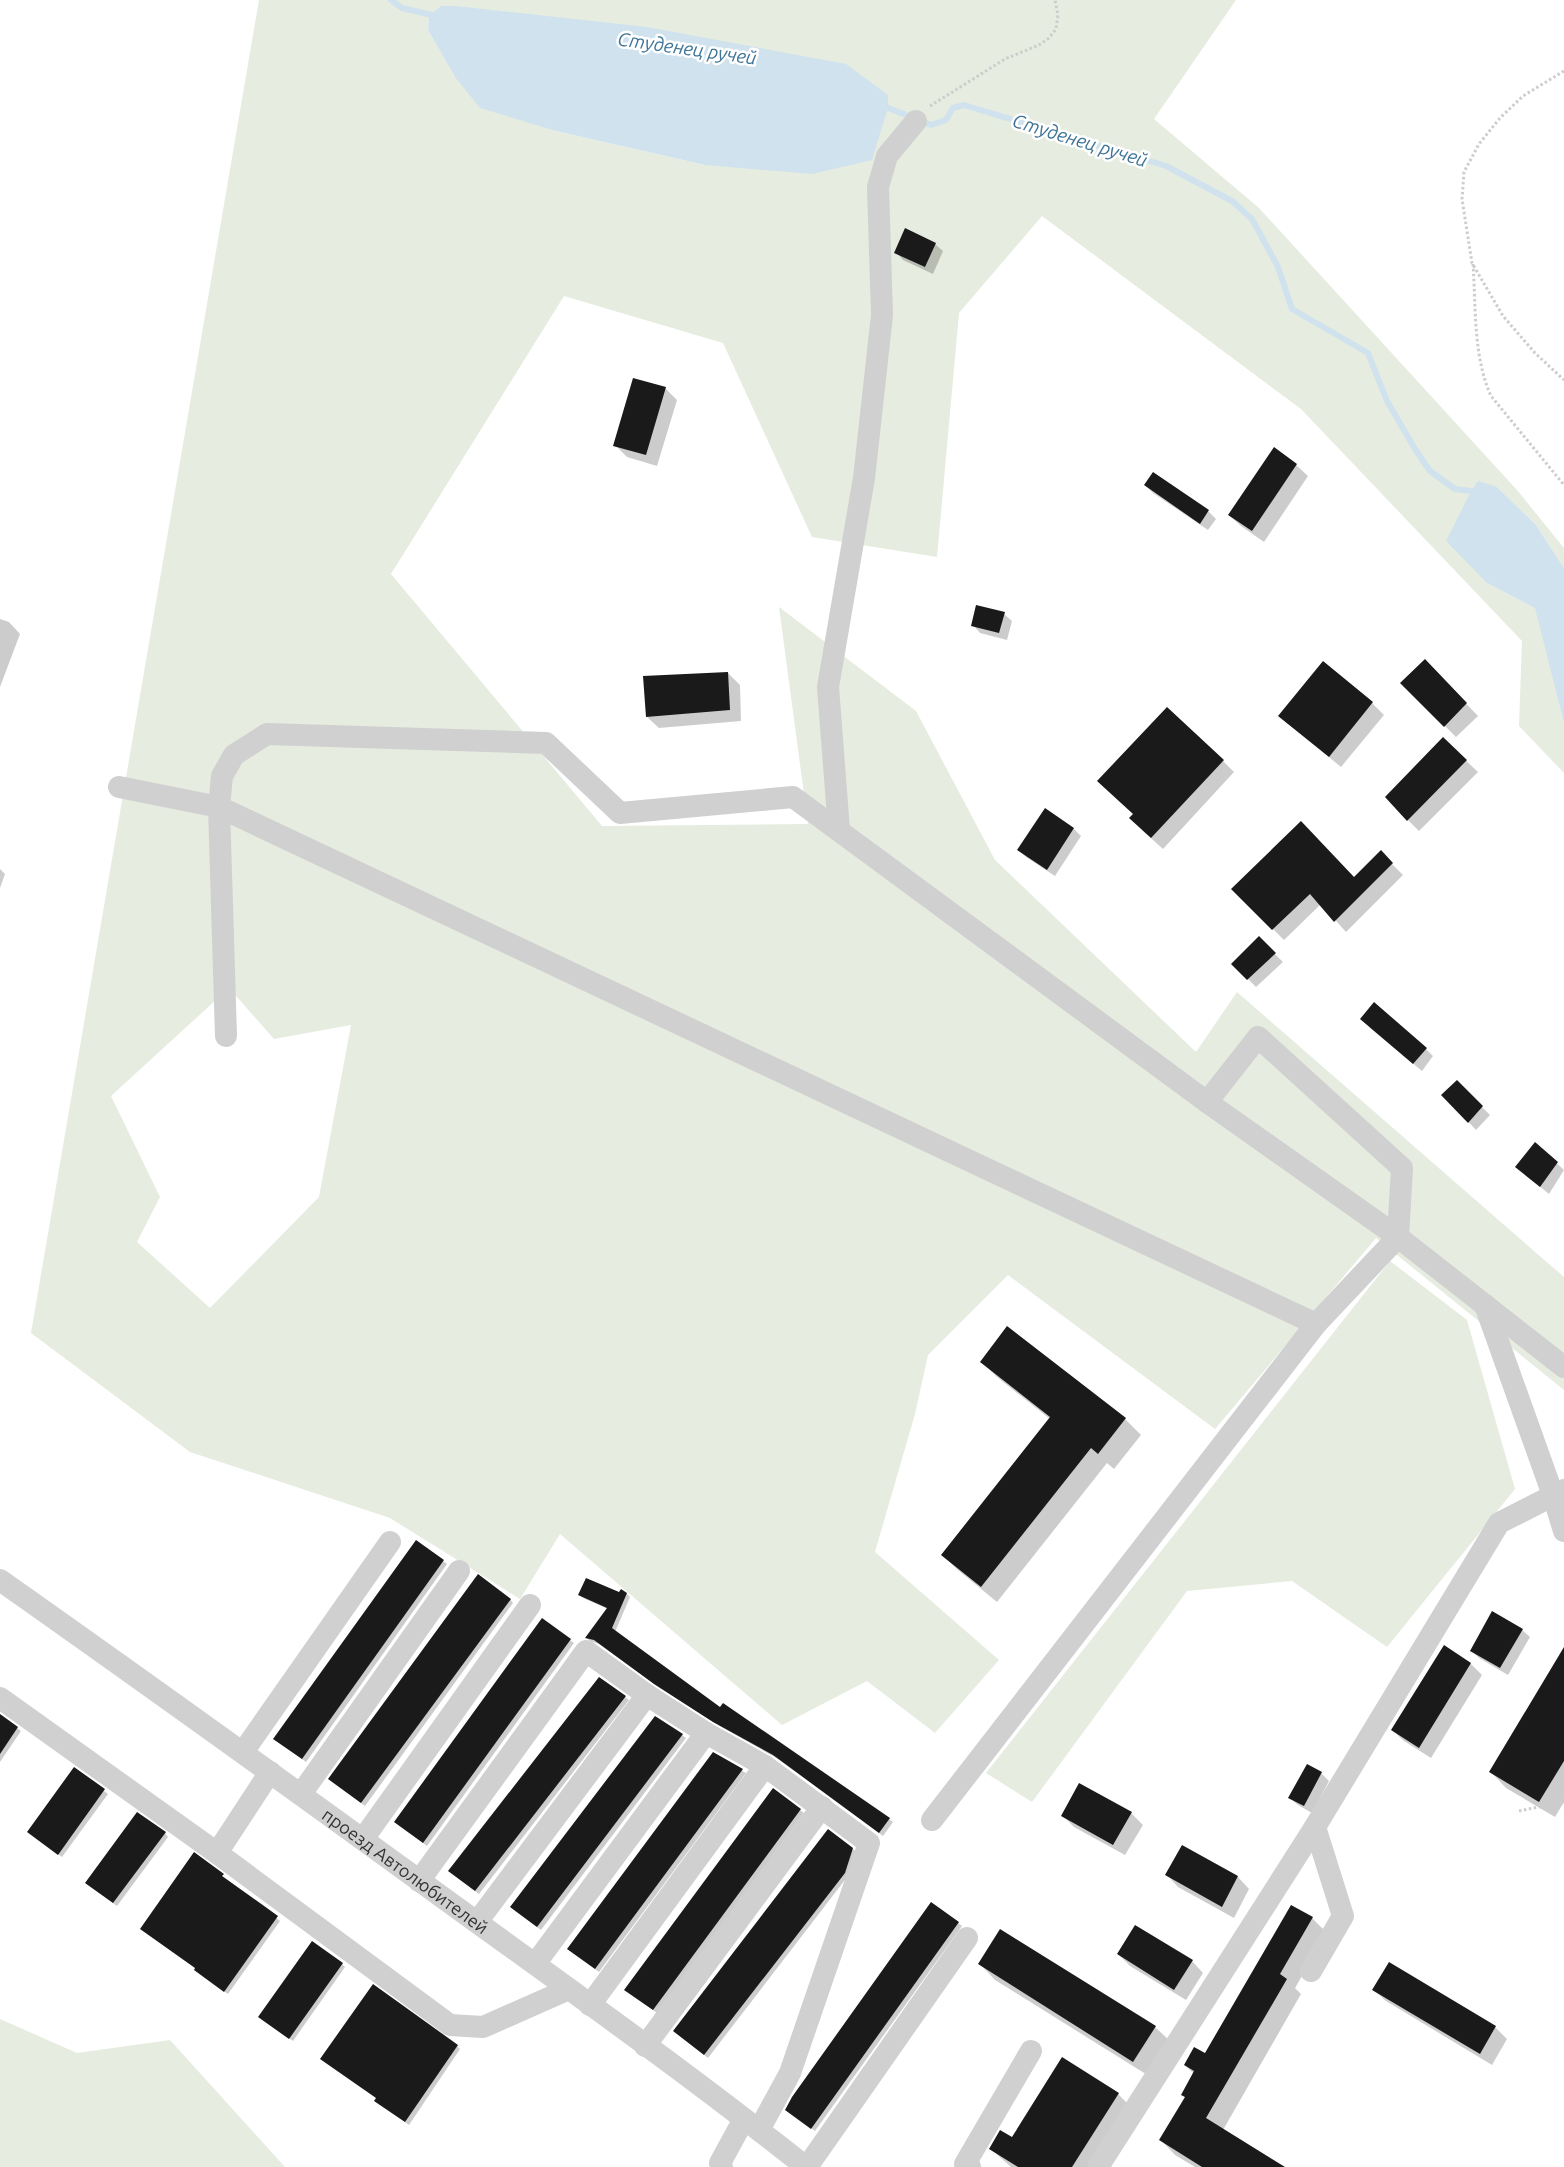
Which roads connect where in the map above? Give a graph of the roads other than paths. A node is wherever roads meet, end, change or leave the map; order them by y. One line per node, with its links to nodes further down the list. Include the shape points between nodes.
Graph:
1 (916, 121): 4 (street, via 887,156 878,187 882,315 864,478 828,687)
2 (119, 787): 3 (street)
3 (219, 807): 4 (street, via 222,776 234,755 267,734 546,743 620,813 793,797); 5 (street); 9 (street)
4 (839, 830): 6 (street)
5 (226, 1036)
6 (1207, 1102): 7 (street); 7 (street, via 1258,1037 1402,1168)
7 (1398, 1237): 8 (street); 9 (street)
8 (1485, 1305): 10 (street); 11 (street)
9 (1316, 1324): 25 (street)
10 (1564, 1367)
11 (1559, 1493): 12 (street); 26 (street, via 1499,1523)
12 (1564, 1531)
13 (390, 1542): 20 (street)
14 (459, 1571): 23 (street)
15 (0, 1580): 20 (street, проезд Автолюбителей)
16 (530, 1605): 27 (street)
17 (648, 1695): 19 (street); 29 (street, via 586,1650); 30 (street)
18 (0, 1698): 28 (street)
19 (706, 1733): 21 (street); 32 (street)
20 (243, 1752): 22 (street, проезд Автолюбителей)
21 (765, 1766): 24 (street); 35 (street)
22 (270, 1772): 23 (street, проезд Автолюбителей); 28 (street)
23 (300, 1794): 27 (street, проезд Автолюбителей)
24 (822, 1807): 36 (street); 38 (street, via 869,1843 790,2073)
25 (932, 1820)
26 (1315, 1827): 33 (street, via 1343,1916); 42 (street)
27 (362, 1839): 29 (street, проезд Автолюбителей)
28 (217, 1853): 34 (street, via 450,2025 483,2026)
29 (419, 1880): 30 (street, проезд Автолюбителей)
30 (477, 1922): 32 (street, проезд Автолюбителей)
31 (967, 1938): 40 (street)
32 (535, 1964): 34 (street, проезд Автолюбителей)
33 (1311, 1971)
34 (569, 1989): 35 (street, проезд Автолюбителей)
35 (590, 2005): 36 (street, проезд Автолюбителей)
36 (645, 2046): 38 (street, проезд Автолюбителей)
37 (1032, 2051): 41 (street, via 965,2164)
38 (752, 2124): 39 (street, via 720,2163); 40 (street, проезд Автолюбителей)
39 (722, 2167)
40 (807, 2167)
41 (970, 2167)
42 (1098, 2167)

